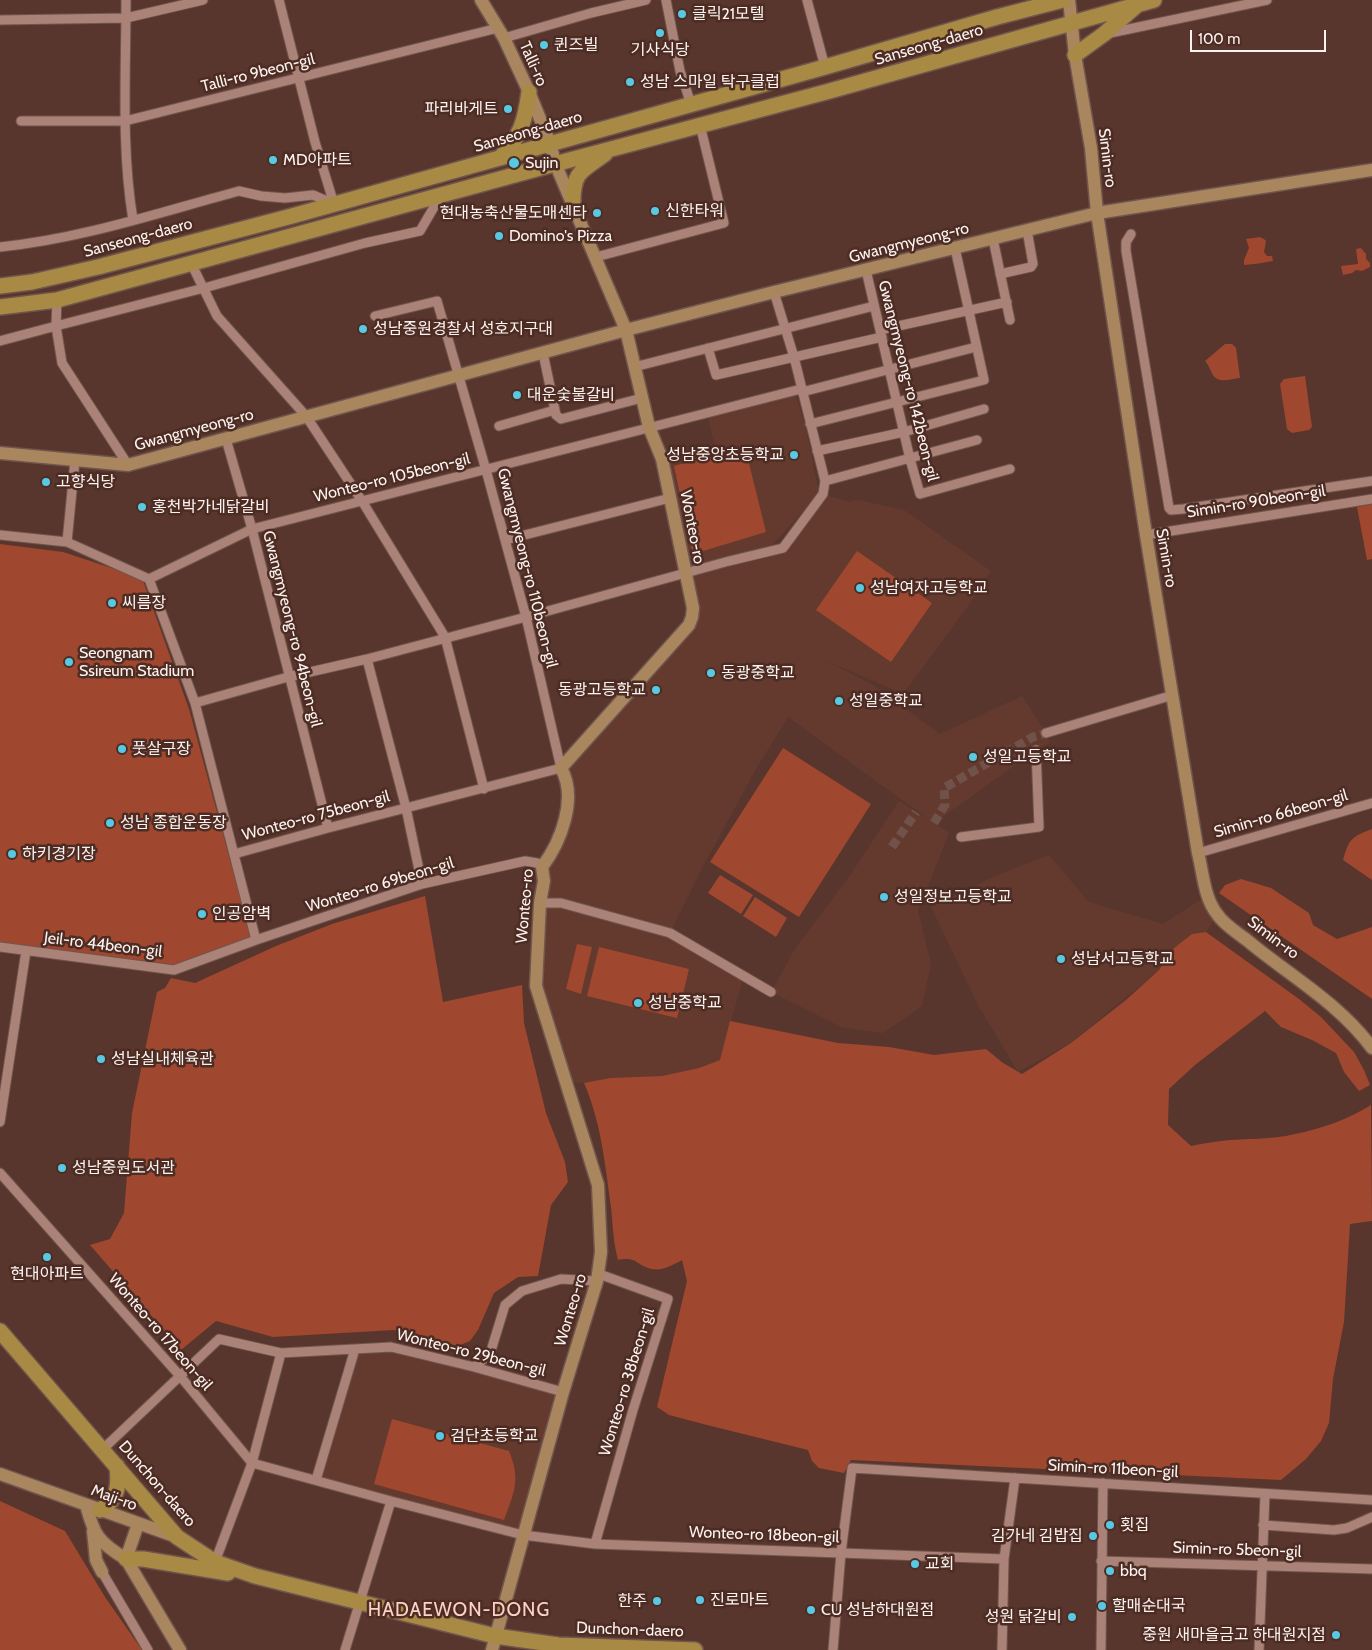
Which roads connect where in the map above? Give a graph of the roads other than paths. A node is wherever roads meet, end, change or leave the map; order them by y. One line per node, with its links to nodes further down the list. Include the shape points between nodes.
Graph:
1 (126, 0): 13 (street)
2 (203, 0): 13 (street)
3 (278, 0): 20 (street)
4 (481, 0): 16 (main road, Talli-ro)
5 (646, 0): 16 (street, Talli-ro 9beon-gil)
6 (666, 0): 22 (street)
7 (808, 0): 19 (street)
8 (1063, 0): 19 (main road, Sanseong-daero, via 995,12)
9 (1070, 0): 15 (main road, Simin-ro)
10 (1154, 0): 12 (main road, Sanseong-daero)
11 (1267, 0): 17 (street)
12 (1139, 4): 15 (main road, Sanseong-daero); 17 (main road)
13 (126, 18): 14 (street); 24 (street)
14 (0, 20)
15 (1072, 22): 18 (main road, Simin-ro); 25 (main road, Sanseong-daero)
16 (501, 33): 20 (street, Talli-ro 9beon-gil); 21 (main road, Talli-ro)
17 (1104, 34): 18 (main road)
18 (1075, 55): 34 (main road, Simin-ro, via 1091,148)
19 (825, 67): 22 (main road, Sanseong-daero)
20 (299, 78): 24 (street, Talli-ro 9beon-gil); 33 (street, via 314,142)
21 (529, 92): 26 (main road, Talli-ro); 28 (main road, via 522,126)
22 (690, 104): 26 (main road, Sanseong-daero)
23 (22, 121): 24 (street, Talli-ro 9beon-gil)
24 (125, 121): 35 (street, via 127,182)
25 (700, 125): 27 (main road, Sanseong-daero); 41 (street, via 724,223)
26 (550, 143): 28 (main road, Sanseong-daero); 29 (main road, Wonteo-ro)
27 (615, 148): 29 (main road, Sanseong-daero); 32 (main road, via 575,178)
28 (500, 158): 33 (main road, Sanseong-daero)
29 (556, 164): 31 (main road, Sanseong-daero); 32 (main road, Wonteo-ro)
30 (1372, 170): 34 (main road, Gwangmyeong-ro)
31 (441, 195): 42 (main road, Sanseong-daero); 46 (street, via 420,231)
32 (573, 202): 41 (main road, Wonteo-ro)
33 (334, 204): 35 (street, via 313,195 285,198 239,191); 45 (main road, Sanseong-daero, via 98,268)
34 (1097, 213): 36 (main road, Gwangmyeong-ro); 92 (main road, Simin-ro)
35 (133, 220): 39 (street)
36 (1027, 230): 38 (main road, Gwangmyeong-ro); 44 (street, via 1033,264)
37 (1132, 234): 87 (street, via 1126,242 1126,251 1169,508 1183,509)
38 (992, 239): 40 (main road, Gwangmyeong-ro); 44 (street)
39 (0, 247)
40 (955, 248): 43 (main road, Gwangmyeong-ro); 52 (street)
41 (596, 257): 57 (main road, Wonteo-ro)
42 (191, 263): 46 (street); 48 (main road, Sanseong-daero)
43 (866, 270): 47 (main road, Gwangmyeong-ro); 50 (street, Gwangmyeong-ro 142beon-gil)
44 (1000, 274): 49 (street)
45 (0, 286)
46 (204, 288): 55 (street); 72 (street, via 217,316)
47 (774, 292): 56 (street); 57 (main road, Gwangmyeong-ro)
48 (57, 300): 51 (main road, Sanseong-daero); 55 (street)
49 (1006, 302): 52 (street); 54 (street)
50 (874, 306): 56 (street); 58 (street, Gwangmyeong-ro 142beon-gil)
51 (0, 307)
52 (968, 309): 58 (street); 61 (street)
53 (376, 316): 66 (street, via 437,301)
54 (1010, 320)
55 (56, 326): 59 (street); 83 (street, via 62,363)
56 (785, 328): 60 (street); 63 (street)
57 (626, 330): 62 (main road, Gwangmyeong-ro); 64 (main road, Wonteo-ro)
58 (881, 334): 63 (street); 65 (street, Gwangmyeong-ro 142beon-gil)
59 (0, 341)
60 (708, 348): 63 (street, via 716,375); 64 (street)
61 (976, 348): 65 (street, Wonteo-ro 105beon-gil); 69 (street, via 984,380)
62 (544, 352): 66 (main road, Gwangmyeong-ro); 70 (street)
63 (794, 357): 67 (street)
64 (634, 367): 68 (main road, Wonteo-ro)
65 (889, 369): 67 (street, Wonteo-ro 105beon-gil); 69 (street, Gwangmyeong-ro 142beon-gil)
66 (460, 376): 72 (main road, Gwangmyeong-ro); 85 (street, Gwangmyeong-ro 110beon-gil)
67 (801, 390): 73 (street); 75 (street, Wonteo-ro 105beon-gil)
68 (642, 398): 70 (street, via 561,419); 75 (main road, Wonteo-ro)
69 (897, 402): 73 (street); 76 (street, Gwangmyeong-ro 142beon-gil)
70 (555, 410): 74 (street)
71 (984, 410): 76 (street)
72 (306, 416): 77 (main road, Gwangmyeong-ro); 90 (street)
73 (810, 424): 79 (street)
74 (499, 426)
75 (649, 426): 85 (street, Wonteo-ro 105beon-gil); 88 (main road, Wonteo-ro, via 662,459)
76 (904, 432): 79 (street); 81 (street, Gwangmyeong-ro 142beon-gil)
77 (226, 439): 83 (main road, Gwangmyeong-ro); 91 (street, Gwangmyeong-ro 94beon-gil)
78 (977, 440): 81 (street)
79 (817, 452): 86 (street)
80 (0, 453): 82 (main road, Gwangmyeong-ro)
81 (910, 459): 84 (street, Gwangmyeong-ro 142beon-gil, via 920,494); 86 (street)
82 (75, 460): 83 (main road, Gwangmyeong-ro); 95 (street)
83 (128, 465)
84 (1010, 469)
85 (486, 470): 90 (street, Wonteo-ro 105beon-gil); 94 (street, Gwangmyeong-ro 110beon-gil)
86 (825, 481): 96 (street, via 823,494 782,548)
87 (1372, 482)
88 (670, 498): 94 (street); 96 (main road, Wonteo-ro)
89 (1372, 499): 92 (street, Simin-ro 90beon-gil)
90 (362, 501): 91 (street, Wonteo-ro 105beon-gil); 99 (street)
91 (252, 529): 97 (street, Wonteo-ro 105beon-gil); 101 (street, Gwangmyeong-ro 94beon-gil)
92 (1146, 535): 102 (main road, Simin-ro)
93 (0, 536): 95 (street)
94 (505, 540): 98 (street, Gwangmyeong-ro 110beon-gil)
95 (66, 542): 97 (street)
96 (685, 574): 98 (street); 106 (main road, Wonteo-ro, via 693,608 688,626)
97 (149, 579): 103 (street)
98 (526, 617): 99 (street); 106 (street, Gwangmyeong-ro 110beon-gil)
99 (445, 637): 100 (street); 107 (street)
100 (366, 659): 101 (street); 109 (street, Wonteo-ro 75beon-gil)
101 (288, 677): 103 (street); 110 (street, Gwangmyeong-ro 94beon-gil)
102 (1173, 695): 104 (street); 112 (main road, Simin-ro)
103 (195, 703): 113 (street)
104 (1046, 733)
105 (1036, 750): 111 (street, via 1039,827)
106 (561, 768): 107 (street, Wonteo-ro 75beon-gil); 114 (main road, Wonteo-ro, via 566,777 566,816 552,854)
107 (484, 789): 109 (street, Wonteo-ro 75beon-gil)
108 (1372, 803): 112 (street, Simin-ro 66beon-gil)
109 (406, 808): 110 (street, Wonteo-ro 75beon-gil); 115 (street, Wonteo-ro 75beon-gil)
110 (328, 828): 113 (street, Wonteo-ro 75beon-gil)
111 (962, 837)
112 (1198, 853): 121 (main road, Simin-ro, via 1208,895 1217,916 1314,989)
113 (234, 854): 117 (street)
114 (542, 867): 115 (street, Wonteo-ro 69beon-gil, via 525,861); 116 (main road, Wonteo-ro, via 544,881)
115 (422, 884): 117 (street, Wonteo-ro 69beon-gil)
116 (540, 903): 120 (street, via 561,903 670,933); 124 (main road, Wonteo-ro, via 536,986 598,1185 601,1252)
117 (256, 940): 119 (street, Jeil-ro 44beon-gil, via 174,970)
118 (0, 947): 119 (street, Jeil-ro 44beon-gil)
119 (26, 951): 122 (street)
120 (771, 992)
121 (1372, 1048)
122 (0, 1122)
123 (0, 1173): 129 (street, Wonteo-ro 17beon-gil)
124 (598, 1277): 128 (street, via 561,1279 522,1291 505,1305 490,1354); 130 (main road, Wonteo-ro); 148 (street, Wonteo-ro 38beon-gil, via 668,1299)
125 (0, 1331): 131 (main road, Dunchon-daero)
126 (355, 1349): 127 (street, Wonteo-ro 29beon-gil); 128 (street, Wonteo-ro 29beon-gil, via 391,1347); 136 (street)
127 (281, 1353): 129 (street, Wonteo-ro 29beon-gil, via 220,1339); 132 (street)
128 (474, 1366): 130 (street, Wonteo-ro 29beon-gil)
129 (180, 1376): 131 (street); 132 (street, Wonteo-ro 17beon-gil)
130 (563, 1392): 146 (main road, Wonteo-ro)
131 (103, 1449): 133 (main road, Dunchon-daero)
132 (252, 1463): 136 (street); 153 (street)
133 (117, 1466): 141 (main road, via 116,1493 110,1504); 147 (main road, Dunchon-daero)
134 (0, 1474): 141 (main road, Maji-ro)
135 (1015, 1478): 137 (street, Simin-ro 11beon-gil); 149 (street, Simin-ro 11beon-gil, via 852,1468); 151 (street)
136 (316, 1480): 140 (street)
137 (1103, 1483): 138 (street, Simin-ro 11beon-gil); 152 (street)
138 (1265, 1494): 139 (street, Simin-ro 11beon-gil); 144 (street)
139 (1372, 1500)
140 (391, 1502): 146 (street); 158 (street)
141 (93, 1507): 143 (main road, Maji-ro); 145 (main road)
142 (1372, 1517): 144 (street, via 1334,1530)
143 (138, 1524): 147 (main road); 150 (main road, Maji-ro)
144 (1264, 1525): 154 (street)
145 (93, 1530): 150 (main road, via 106,1547); 156 (main road, via 96,1560)
146 (523, 1535): 148 (street, Wonteo-ro 18beon-gil); 159 (main road, Wonteo-ro)
147 (177, 1537): 153 (main road, Dunchon-daero)
148 (595, 1544): 149 (street, Wonteo-ro 18beon-gil)
149 (841, 1553): 151 (street, Wonteo-ro 18beon-gil); 165 (street)
150 (126, 1559): 156 (main road, via 108,1558); 157 (main road); 162 (main road)
151 (1004, 1560): 166 (street)
152 (1102, 1561): 154 (street, Simin-ro 5beon-gil); 167 (street)
153 (215, 1562): 157 (main road, Dunchon-daero)
154 (1262, 1565): 155 (street, Simin-ro 5beon-gil); 168 (street)
155 (1372, 1569)
156 (102, 1572): 161 (street)
157 (255, 1576): 158 (main road, Dunchon-daero)
158 (360, 1602): 159 (main road, Dunchon-daero); 163 (street)
159 (494, 1643): 160 (main road, Dunchon-daero)
160 (620, 1648): 164 (main road, Dunchon-daero)
161 (148, 1650)
162 (180, 1650)
163 (345, 1650)
164 (695, 1650)
165 (833, 1650)
166 (1002, 1650)
167 (1101, 1650)
168 (1259, 1650)

